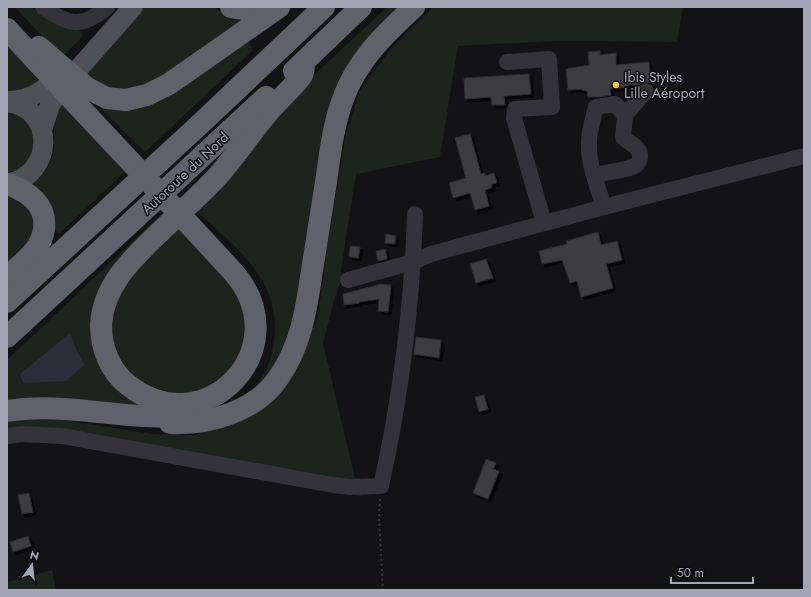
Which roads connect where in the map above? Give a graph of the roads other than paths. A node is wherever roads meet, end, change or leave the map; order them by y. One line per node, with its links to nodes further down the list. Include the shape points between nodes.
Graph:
1 (43, 7): 2 (street, via 64,20 78,22 97,16)
2 (107, 7)
3 (119, 7): 18 (main road, via 39,93 23,100)
4 (133, 7): 20 (main road, via 58,92 50,105)
5 (231, 7): 6 (highway)
6 (258, 7)
7 (279, 7): 17 (highway, via 169,84 147,95 116,100 97,94)
8 (324, 7): 31 (highway, Autoroute du Nord)
9 (361, 7): 13 (highway, Autoroute du Nord)
10 (414, 7): 34 (highway, via 370,50 343,98 333,135 303,323 293,352 279,379 247,406 193,424 156,422)
11 (7, 13): 15 (highway)
12 (7, 29): 15 (highway)
13 (304, 62): 26 (highway, via 302,76 271,109 216,178 130,262 115,281 106,300 102,340 113,368 121,379 136,391 158,401 177,405 215,396 227,387 248,360 256,334 254,311 247,292); 32 (highway, Autoroute du Nord)
14 (507, 62): 27 (street, via 549,59 552,107 515,109 514,118)
15 (51, 65): 17 (highway)
16 (646, 91): 19 (street)
17 (80, 94): 26 (highway, via 116,140)
18 (7, 101): 20 (main road, via 30,112)
19 (625, 115): 22 (street, via 622,137 635,145 640,152 640,160 630,168); 22 (street, via 615,104 596,106 589,143)
20 (42, 130): 23 (main road, via 44,147 38,163 26,176)
21 (804, 156): 24 (street)
22 (594, 175): 24 (street)
23 (8, 184): 29 (highway, via 23,190 37,202 44,216 44,225 39,245)
24 (604, 207): 27 (street)
25 (415, 214): 28 (street)
26 (193, 223): 34 (highway, via 247,272 258,289 267,322 260,359 250,378 236,393 210,408 175,416)
27 (544, 223): 28 (street, via 431,254)
28 (413, 262): 30 (street); 35 (street, via 408,325 391,442 381,486 333,485 62,436)
29 (7, 277)
30 (348, 280)
31 (7, 302)
32 (7, 337)
33 (7, 411): 34 (highway, via 51,408)
34 (114, 414)
35 (7, 436)

